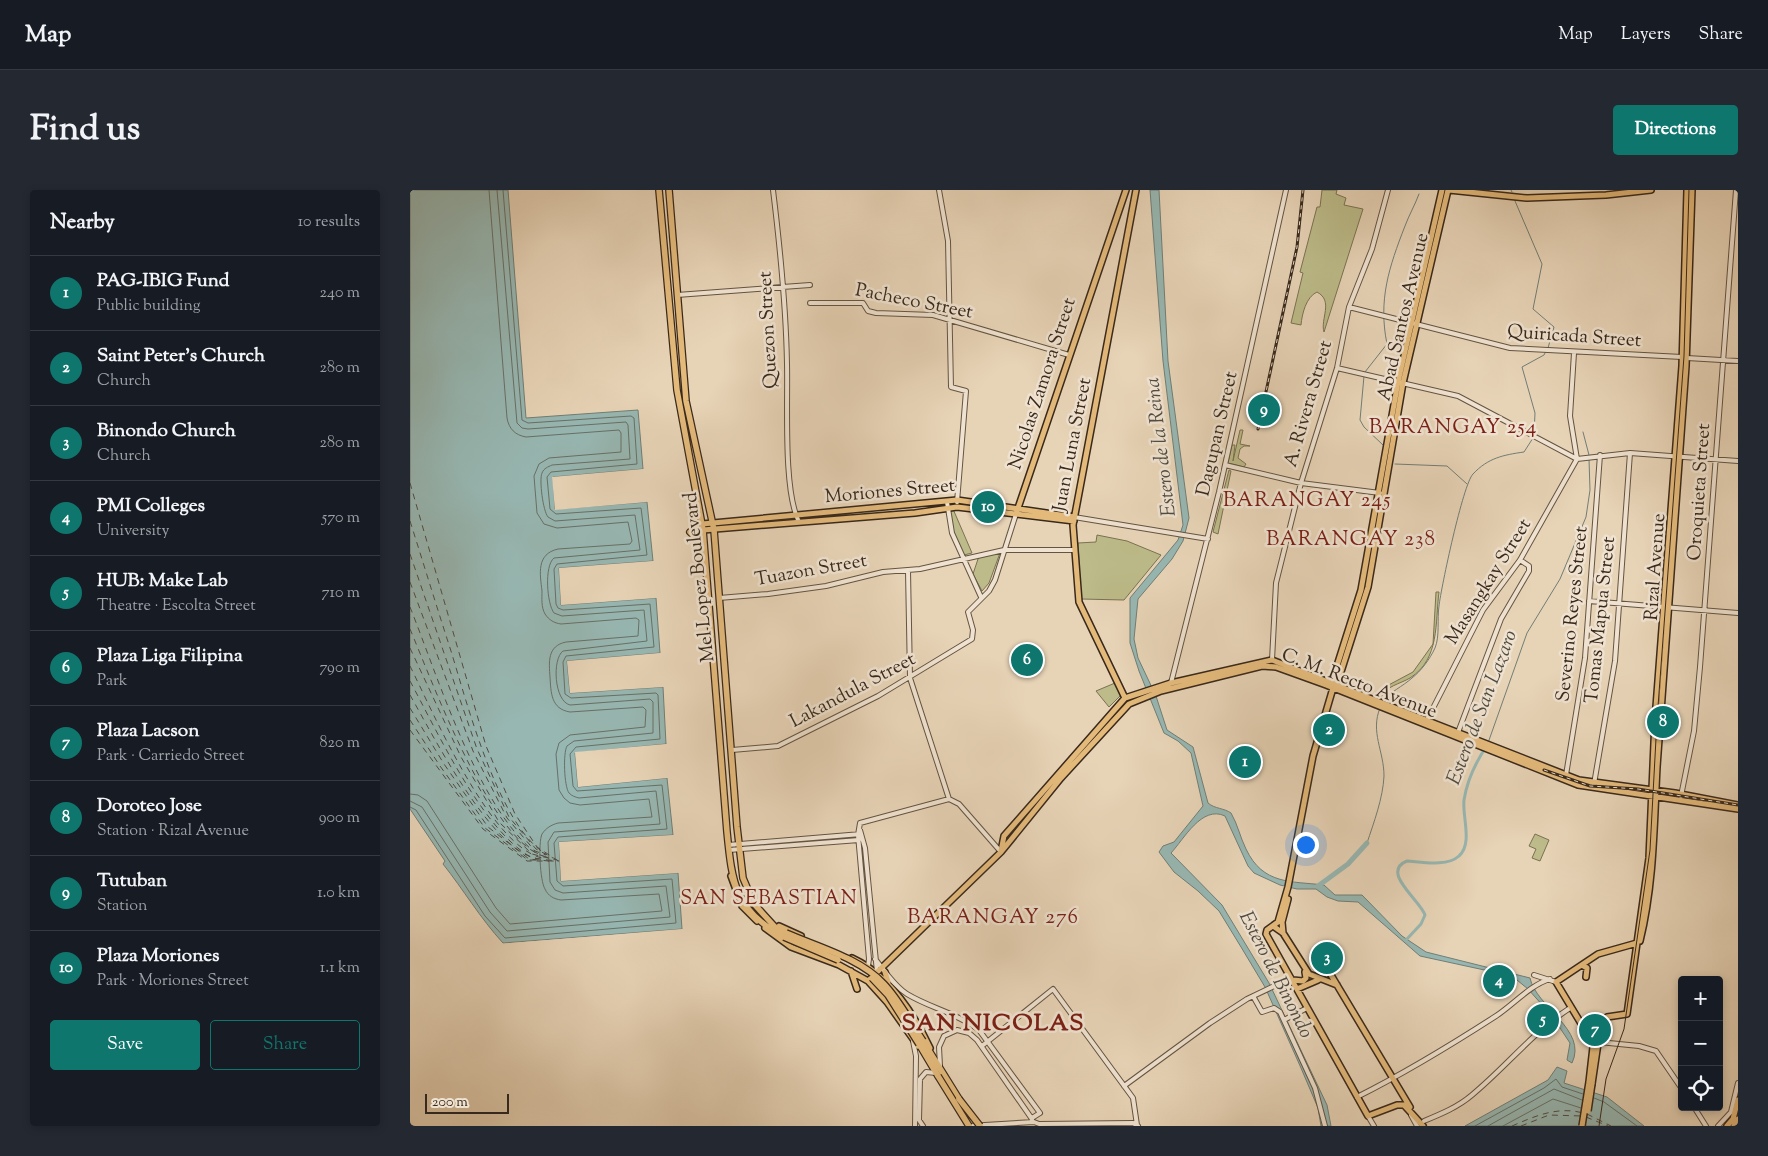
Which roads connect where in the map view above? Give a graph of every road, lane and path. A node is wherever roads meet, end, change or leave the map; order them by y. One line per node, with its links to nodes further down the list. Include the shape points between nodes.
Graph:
1 (660, 190): 47 (highway, Mel Lopez Boulevard, via 677,390)
2 (669, 190): 17 (highway, Mel Lopez Boulevard)
3 (772, 190): 16 (street, Quezon Street)
4 (939, 190): 20 (street, via 948,241)
5 (1126, 190): 23 (main road, Nicolas Zamora Street)
6 (1136, 190): 44 (main road, Juan Luna Street)
7 (1286, 190): 35 (street, Dagupan Street)
8 (1388, 190): 19 (street, A. Rivera Street, via 1372,249)
9 (1442, 190): 21 (main road, Abad Santos Avenue)
10 (1449, 190): 11 (main road, via 1527,198); 21 (main road, Abad Santos Avenue)
11 (1649, 190)
12 (1687, 190): 24 (main road, Rizal Avenue)
13 (1692, 190): 24 (main road, Rizal Avenue)
14 (1736, 190): 25 (street, Oroquieta Street)
15 (810, 285): 16 (street)
16 (781, 286): 17 (street); 43 (street, Quezon Street, via 787,362 789,469)
17 (677, 295): 45 (highway, Mel Lopez Boulevard, via 686,401)
18 (810, 303): 20 (street, Pacheco Street, via 862,303 868,311 876,313)
19 (1349, 307): 21 (street, Quiricada Street); 27 (street, A. Rivera Street)
20 (950, 320): 23 (street, Pacheco Street); 38 (street, via 951,387 966,391)
21 (1414, 324): 22 (street, Quiricada Street, via 1510,348); 28 (main road, Abad Santos Avenue)
22 (1574, 353): 24 (street, Quiricada Street); 32 (street, via 1570,416)
23 (1069, 355): 42 (main road, Nicolas Zamora Street)
24 (1684, 358): 25 (street, Quiricada Street); 31 (main road, Rizal Avenue)
25 (1723, 360): 26 (street, Quiricada Street); 33 (street, Oroquieta Street)
26 (1738, 361)
27 (1337, 368): 28 (street); 36 (street, A. Rivera Street)
28 (1400, 382): 32 (street, via 1462,397); 37 (main road, Abad Santos Avenue)
29 (1630, 453): 30 (street); 31 (street); 60 (street, Tomas Mapua Street)
30 (1600, 455): 32 (street); 59 (street, Severino Reyes Street)
31 (1677, 457): 33 (street); 61 (main road, Rizal Avenue)
32 (1577, 459): 55 (street, Masangkay Street)
33 (1716, 459): 34 (street); 62 (street, Oroquieta Street)
34 (1738, 461)
35 (1225, 465): 36 (street); 50 (street, Dagupan Street)
36 (1301, 483): 37 (street); 65 (street, A. Rivera Street, via 1276,583)
37 (1381, 493): 68 (main road, Abad Santos Avenue, via 1368,587)
38 (957, 500): 39 (main road, Moriones Street); 40 (street); 42 (main road, Moriones Street)
39 (947, 502): 41 (street); 43 (main road, Moriones Street)
40 (957, 507): 41 (main road, Moriones Street); 42 (main road, Moriones Street)
41 (948, 508): 46 (main road, Moriones Street); 54 (street, via 952,533)
42 (1017, 511): 44 (main road, Moriones Street); 52 (street, Nicolas Zamora Street)
43 (795, 516): 45 (main road, Moriones Street); 46 (street)
44 (1076, 519): 50 (street, Moriones Street); 53 (main road, Juan Luna Street)
45 (713, 522): 47 (main road, Moriones Street); 48 (highway, Mel Lopez Boulevard)
46 (799, 522): 48 (main road, Moriones Street)
47 (703, 527): 48 (main road, Moriones Street); 51 (highway, Mel Lopez Boulevard)
48 (714, 530): 58 (highway, Mel Lopez Boulevard)
49 (690, 532): 51 (highway)
50 (1208, 539): 67 (street, Dagupan Street)
51 (704, 547): 88 (highway, Mel Lopez Boulevard)
52 (1004, 550): 53 (street, Tuazon Street); 54 (street, Tuazon Street); 57 (street, Nicolas Zamora Street, via 995,580)
53 (1074, 550): 71 (main road, Juan Luna Street, via 1079,602)
54 (963, 558): 56 (street, Tuazon Street); 57 (street)
55 (1520, 560): 73 (street, Masangkay Street, via 1483,610); 74 (street, via 1529,566 1529,570 1501,618)
56 (908, 570): 58 (street, Tuazon Street, via 778,593); 66 (street)
57 (982, 597): 64 (street, Nicolas Zamora Street, via 967,615)
58 (719, 598): 76 (highway, Mel Lopez Boulevard)
59 (1589, 601): 60 (street); 77 (street, Severino Reyes Street, via 1585,658)
60 (1619, 604): 61 (street); 78 (street, Tomas Mapua Street, via 1615,661)
61 (1666, 608): 62 (street); 79 (main road, Rizal Avenue)
62 (1704, 610): 63 (street); 80 (street, Oroquieta Street, via 1694,731)
63 (1738, 613)
64 (973, 630): 66 (street, Lakandula Street, via 972,639)
65 (1272, 660): 67 (main road, C. M. Recto Avenue); 68 (main road, C. M. Recto Avenue)
66 (910, 678): 76 (street, Lakandula Street, via 778,746); 81 (street)
67 (1171, 683): 69 (main road, C. M. Recto Avenue)
68 (1334, 686): 69 (main road, C. M. Recto Avenue, via 1267,666); 72 (main road, C. M. Recto Avenue); 91 (main road, Abad Santos Avenue, via 1316,750)
69 (1154, 690): 70 (main road, C. M. Recto Avenue)
70 (1146, 693): 71 (main road, C. M. Recto Avenue); 87 (main road, C. M. Recto Avenue, via 1121,712)
71 (1126, 698): 85 (main road, C. M. Recto Avenue)
72 (1385, 706): 73 (main road, C. M. Recto Avenue); 74 (main road, C. M. Recto Avenue)
73 (1427, 720): 74 (main road, C. M. Recto Avenue)
74 (1457, 734): 75 (main road, C. M. Recto Avenue)
75 (1488, 746): 77 (main road, C. M. Recto Avenue); 78 (main road, C. M. Recto Avenue, via 1578,786)
76 (732, 750): 89 (highway, Mel Lopez Boulevard)
77 (1566, 775): 78 (main road, C. M. Recto Avenue)
78 (1594, 786): 79 (main road, C. M. Recto Avenue)
79 (1653, 794): 80 (main road, C. M. Recto Avenue); 83 (main road, C. M. Recto Avenue); 100 (main road, Rizal Avenue, via 1652,861 1640,941)
80 (1681, 796): 82 (main road, C. M. Recto Avenue)
81 (949, 799): 84 (street, via 862,821); 90 (street, via 959,804)
82 (1738, 805)
83 (1738, 809)
84 (860, 833): 86 (street); 89 (street)
85 (1004, 836): 87 (main road, via 1004,840); 90 (main road)
86 (861, 840): 89 (street); 92 (street); 93 (street)
87 (1010, 840): 90 (main road, C. M. Recto Avenue)
88 (728, 846): 89 (street); 99 (highway, Mel Lopez Boulevard, via 733,878 744,904 768,928); 107 (main road, Mel Lopez Boulevard, via 732,885 748,914 791,947)
89 (738, 846): 94 (highway, Mel Lopez Boulevard, via 750,899)
90 (1001, 852): 105 (main road, C. M. Recto Avenue)
91 (1289, 888): 95 (main road, via 1278,922); 98 (main road)
92 (870, 902): 93 (street); 97 (street)
93 (864, 903): 96 (street)
94 (772, 923): 99 (highway, Mel Lopez Boulevard); 101 (main road, Mel Lopez Boulevard)
95 (1270, 928): 98 (main road); 111 (main road, via 1267,938)
96 (866, 932): 97 (street); 104 (street)
97 (872, 932): 102 (street)
98 (1283, 933): 106 (main road)
99 (785, 935): 126 (highway, Mel Lopez Boulevard, bridge, via 856,964 875,976 891,992)
100 (1637, 943): 103 (main road, via 1598,954); 127 (main road, Rizal Avenue, via 1627,1014 1604,1019)
101 (855, 959): 104 (main road, Mel Lopez Boulevard); 107 (main road)
102 (875, 959): 105 (street); 109 (street)
103 (1582, 965): 110 (main road, via 1588,971); 116 (main road)
104 (868, 966): 109 (main road, Mel Lopez Boulevard)
105 (883, 969): 109 (main road, C. M. Recto Avenue); 115 (main road); 125 (street, via 908,994 967,1021)
106 (1304, 969): 111 (main road, via 1304,980); 112 (main road)
107 (851, 970): 114 (main road, Mel Lopez Boulevard); 118 (main road)
108 (1328, 970): 117 (main road)
109 (877, 972): 114 (main road, C. M. Recto Avenue); 115 (main road, Mel Lopez Boulevard)
110 (1586, 977)
111 (1290, 980): 120 (main road); 121 (street)
112 (1320, 980): 117 (main road); 120 (main road)
113 (1550, 980): 116 (street); 119 (street); 119 (street, via 1534,975)
114 (868, 981): 126 (main road, Mel Lopez Boulevard)
115 (888, 982): 129 (main road, Mel Lopez Boulevard, via 922,1034)
116 (1556, 982): 123 (main road)
117 (1337, 985): 132 (main road)
118 (857, 989)
119 (1533, 989): 132 (street, via 1479,1027)
120 (1297, 990): 122 (main road)
121 (1255, 995): 124 (street, via 1262,1012 1279,1010); 133 (street, via 1210,1023)
122 (1307, 1008): 124 (street); 139 (main road)
123 (1570, 1008): 136 (main road, via 1593,1046); 151 (street, via 1556,1017 1472,1095)
124 (1287, 1019): 159 (street, via 1315,1088)
125 (988, 1041): 128 (street); 137 (street, via 1053,988); 150 (street, via 1040,1113)
126 (919, 1042): 129 (highway, Mel Lopez Boulevard); 129 (main road, Mel Lopez Boulevard); 143 (street, via 916,1056)
127 (1599, 1042): 134 (street, via 1656,1051); 136 (main road)
128 (982, 1046): 130 (street, via 966,1032 949,1032 939,1047); 150 (street)
129 (929, 1055): 130 (highway, Mel Lopez Boulevard); 131 (highway, Mel Lopez Boulevard)
130 (940, 1066): 141 (highway, Mel Lopez Boulevard)
131 (937, 1075): 143 (street, via 928,1072 921,1076); 156 (highway, Mel Lopez Boulevard, bridge)
132 (1393, 1079): 139 (street); 140 (main road)
133 (1133, 1080): 137 (street); 138 (street)
134 (1678, 1083)
135 (1738, 1083): 152 (street)
136 (1590, 1085): 163 (main road, bridge)
137 (1124, 1086): 138 (street)
138 (1131, 1095): 153 (street)
139 (1357, 1097): 147 (main road)
140 (1403, 1097): 144 (main road); 151 (main road)
141 (960, 1099): 157 (highway, Mel Lopez Boulevard, bridge); 158 (highway, Mel Lopez Boulevard, bridge)
142 (1738, 1100): 148 (main road)
143 (917, 1101): 149 (street); 154 (street)
144 (1397, 1105): 145 (main road); 147 (main road)
145 (1407, 1108): 151 (main road); 161 (street)
146 (1697, 1111): 164 (street)
147 (1368, 1116): 160 (street)
148 (1736, 1118): 152 (main road); 166 (main road)
149 (919, 1120): 154 (street); 155 (street)
150 (1033, 1120): 153 (street, via 1038,1124); 156 (street)
151 (1426, 1123): 162 (street)
152 (1725, 1124): 165 (street)
153 (1138, 1125)
154 (916, 1126)
155 (923, 1126)
156 (968, 1126)
157 (976, 1126)
158 (980, 1126)
159 (1325, 1126)
160 (1374, 1126)
161 (1417, 1126)
162 (1432, 1126)
163 (1584, 1126)
164 (1706, 1126)
165 (1719, 1126)
166 (1734, 1126)

